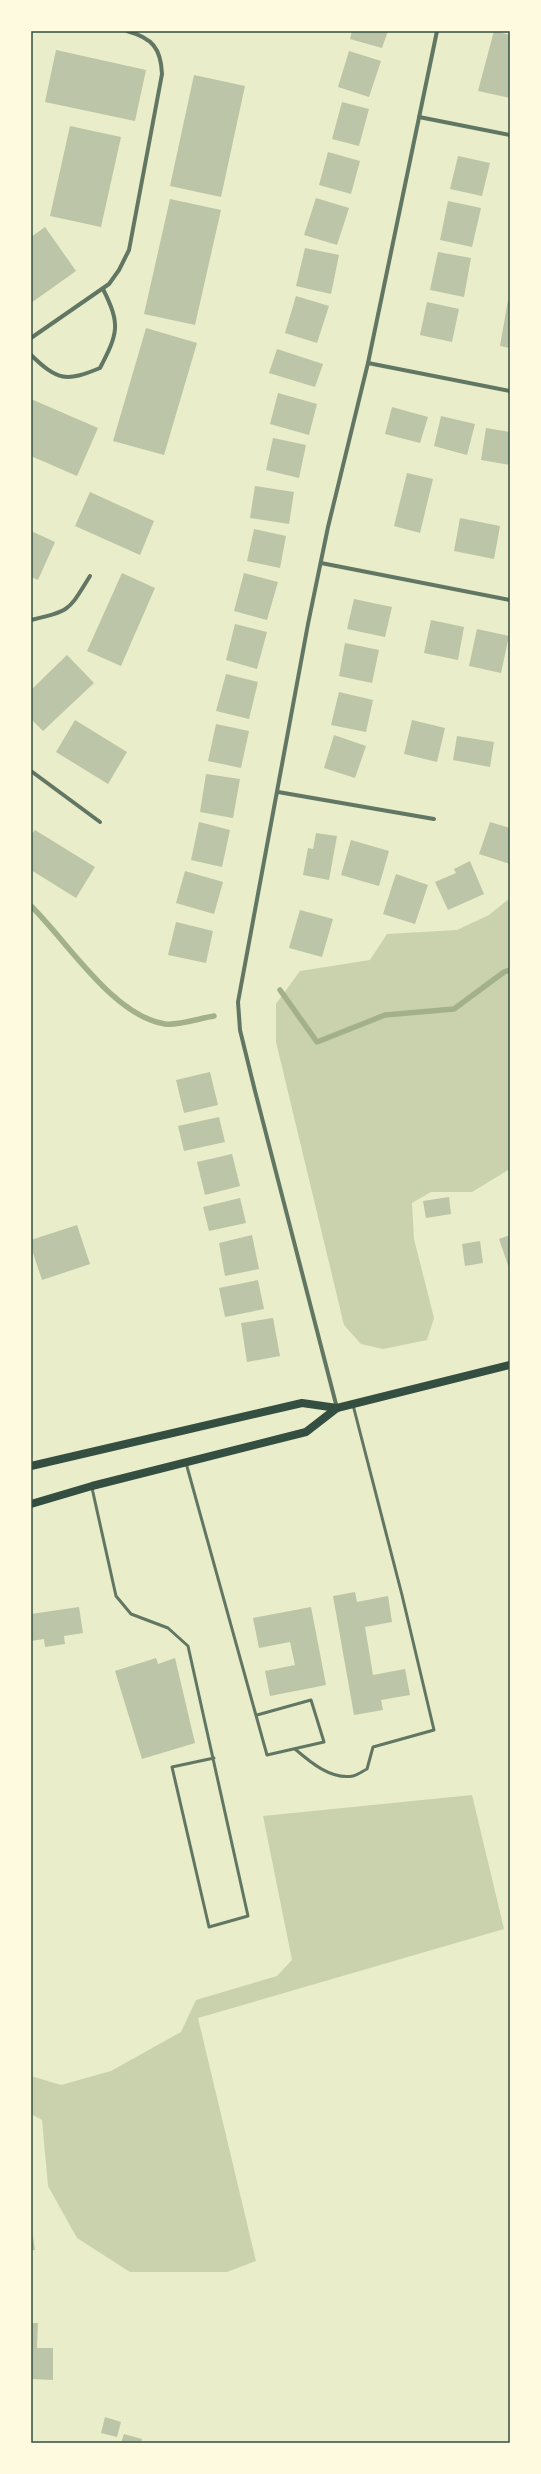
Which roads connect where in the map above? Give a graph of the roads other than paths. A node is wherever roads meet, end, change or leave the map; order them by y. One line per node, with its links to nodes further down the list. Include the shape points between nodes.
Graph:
1 (127, 31): 5 (street, via 143,36 153,45 162,59 162,74 129,250 119,270)
2 (437, 31): 3 (street)
3 (419, 117): 4 (street); 8 (street)
4 (510, 135)
5 (103, 289): 6 (street); 7 (street, via 115,313 116,332 100,368 75,378 54,374)
6 (31, 338)
7 (31, 355)
8 (368, 363): 9 (street); 10 (street)
9 (510, 391)
10 (321, 563): 12 (street); 15 (street)
11 (90, 576): 13 (street, via 72,606 62,612)
12 (510, 600)
13 (31, 620)
14 (31, 771): 17 (street)
15 (278, 792): 16 (street); 20 (street, via 238,1002 240,1030)
16 (434, 819)
17 (100, 822)
18 (510, 1365): 19 (main road)
19 (352, 1404): 20 (main road); 26 (lane, via 434,1730 373,1747 367,1769 353,1776 316,1767)
20 (337, 1408): 21 (main road, via 306,1432); 22 (main road, via 302,1403)
21 (186, 1463): 23 (main road); 25 (lane)
22 (31, 1466)
23 (92, 1486): 24 (main road); 27 (lane, via 116,1596 131,1614 168,1628 188,1646)
24 (31, 1504)
25 (257, 1715): 26 (lane, via 267,1755); 26 (lane, via 312,1700 324,1742)
26 (295, 1749)
27 (214, 1758): 27 (lane, via 172,1767 208,1927 248,1916)

